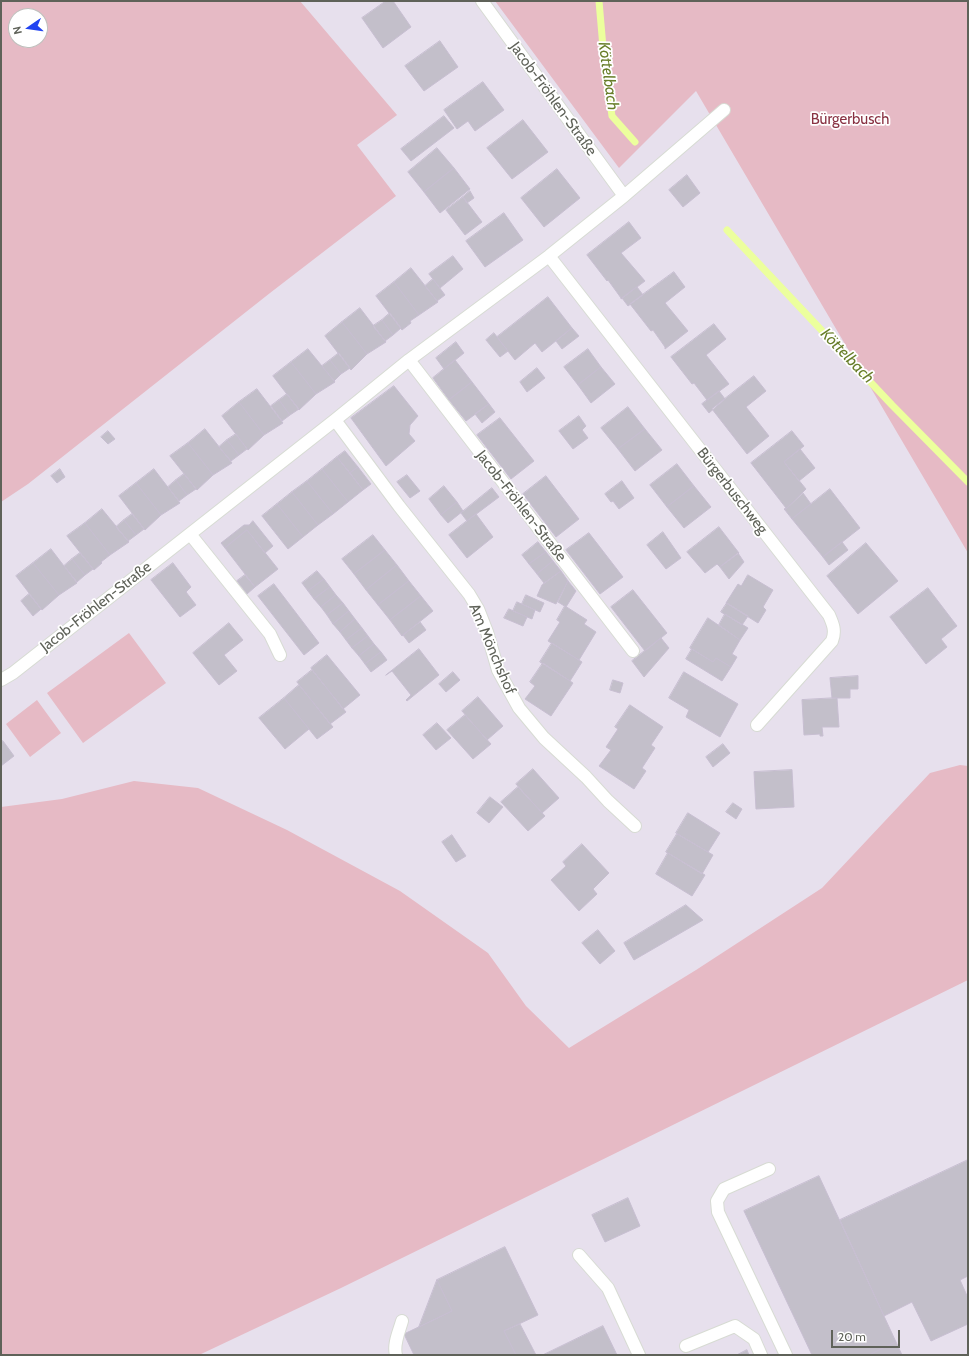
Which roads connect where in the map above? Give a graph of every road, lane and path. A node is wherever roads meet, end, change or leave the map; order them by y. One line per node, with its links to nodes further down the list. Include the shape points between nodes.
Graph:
1 (482, 1): 3 (street, Jacob-Fröhlen-Straße)
2 (724, 110): 3 (street, Jacob-Fröhlen-Straße)
3 (624, 196): 4 (street, Jacob-Fröhlen-Straße)
4 (549, 256): 5 (street, Jacob-Fröhlen-Straße); 11 (street, Bürgerbuschweg, via 829,615 834,636 832,641)
5 (409, 360): 6 (street, Jacob-Fröhlen-Straße); 8 (street, Jacob-Fröhlen-Straße)
6 (335, 420): 7 (street, Jacob-Fröhlen-Straße); 12 (street, Am Mönchshof, via 469,594 487,632 498,670 518,708 544,738)
7 (190, 534): 9 (street, via 270,634); 10 (street, Jacob-Fröhlen-Straße)
8 (633, 651)
9 (280, 655)
10 (1, 680)
11 (756, 725)
12 (635, 826)
13 (769, 1169): 20 (street, via 724,1189 717,1201 718,1212)
14 (579, 1255): 18 (street, via 608,1288)
15 (402, 1321): 17 (street, via 395,1343)
16 (686, 1346): 19 (street, via 735,1326 754,1339)
17 (396, 1355)
18 (639, 1355)
19 (761, 1355)
20 (786, 1355)

